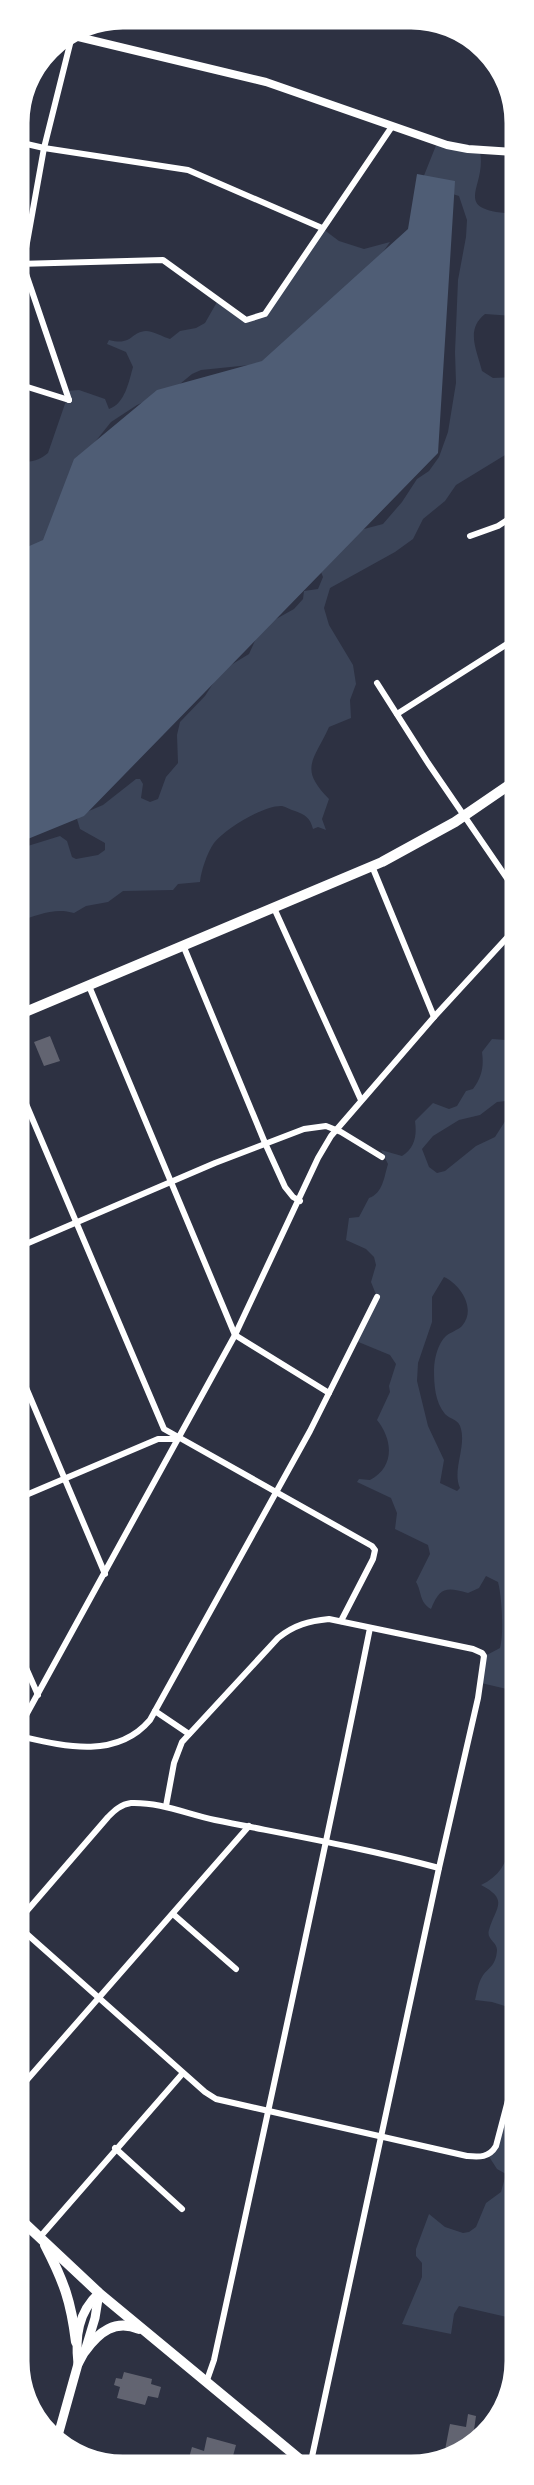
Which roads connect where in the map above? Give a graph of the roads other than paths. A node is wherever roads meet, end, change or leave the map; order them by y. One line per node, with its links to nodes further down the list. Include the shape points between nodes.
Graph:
1 (83, 38): 3 (street, via 266,82)
2 (68, 47): 5 (street)
3 (392, 128): 6 (street, via 447,145); 8 (street)
4 (29, 145): 5 (street)
5 (44, 148): 7 (street); 8 (street, via 188,171)
6 (506, 151)
7 (29, 221)
8 (322, 228): 9 (street, via 265,314 246,320 164,260)
9 (29, 264)
10 (29, 289): 11 (street, via 69,400)
11 (29, 387)
12 (506, 521): 13 (street)
13 (470, 536)
14 (506, 645): 16 (street)
15 (377, 683): 16 (street)
16 (397, 714): 18 (street)
17 (506, 787): 18 (main road)
18 (463, 816): 19 (main road); 20 (street)
19 (372, 866): 21 (main road); 26 (street)
20 (506, 877)
21 (274, 908): 23 (main road); 27 (street)
22 (506, 939): 26 (street)
23 (183, 945): 24 (main road); 30 (street)
24 (89, 986): 25 (main road); 32 (street)
25 (29, 1011)
26 (434, 1017): 27 (street)
27 (361, 1100): 29 (street)
28 (29, 1108): 34 (street)
29 (338, 1131): 30 (street, via 326,1126 304,1129); 31 (street); 33 (street, via 318,1158)
30 (265, 1143): 32 (street); 33 (street, via 285,1187)
31 (382, 1157)
32 (172, 1182): 34 (street); 37 (street)
33 (300, 1201): 37 (street)
34 (78, 1222): 35 (street); 40 (street, via 164,1429)
35 (28, 1243)
36 (377, 1297): 38 (street)
37 (235, 1335): 38 (street); 40 (street)
38 (330, 1393): 42 (street)
39 (28, 1394): 41 (street)
40 (178, 1438): 41 (street, via 159,1439); 42 (street); 44 (street)
41 (64, 1480): 43 (street); 44 (street)
42 (276, 1492): 45 (street, via 370,1544 375,1551); 50 (street)
43 (28, 1494)
44 (105, 1574): 48 (street)
45 (340, 1621): 46 (street); 51 (street, via 314,1620 289,1629)
46 (370, 1628): 55 (street); 56 (street, via 473,1649 484,1656)
47 (28, 1673): 48 (street)
48 (38, 1695): 49 (street)
49 (28, 1712)
50 (156, 1712): 51 (street); 52 (street, via 127,1740 106,1746 63,1746)
51 (189, 1734): 53 (street, via 174,1763)
52 (28, 1738)
53 (166, 1806): 54 (street); 57 (street, via 129,1803 116,1810)
54 (249, 1826): 55 (street); 58 (street)
55 (327, 1842): 56 (street); 64 (street)
56 (439, 1868): 66 (street)
57 (28, 1910)
58 (173, 1914): 60 (street); 61 (street)
59 (28, 1935): 61 (street)
60 (236, 1969)
61 (99, 1998): 62 (street); 63 (street)
62 (183, 2073): 64 (street, via 216,2099); 67 (street)
63 (28, 2079)
64 (268, 2110): 66 (street); 76 (street)
65 (505, 2115): 66 (street, via 494,2151 481,2157)
66 (382, 2136): 79 (street)
67 (115, 2148): 68 (street); 70 (street)
68 (182, 2209)
69 (28, 2226): 70 (main road)
70 (40, 2237): 71 (main road); 73 (main road, via 67,2289)
71 (99, 2293): 72 (main road); 73 (main road, via 87,2306); 74 (main road)
72 (146, 2332): 74 (main road, via 131,2326 109,2328); 76 (main road)
73 (76, 2342): 75 (main road)
74 (85, 2351): 75 (main road)
75 (78, 2364): 77 (main road)
76 (206, 2383): 78 (main road)
77 (59, 2431)
78 (297, 2456)
79 (311, 2456)

